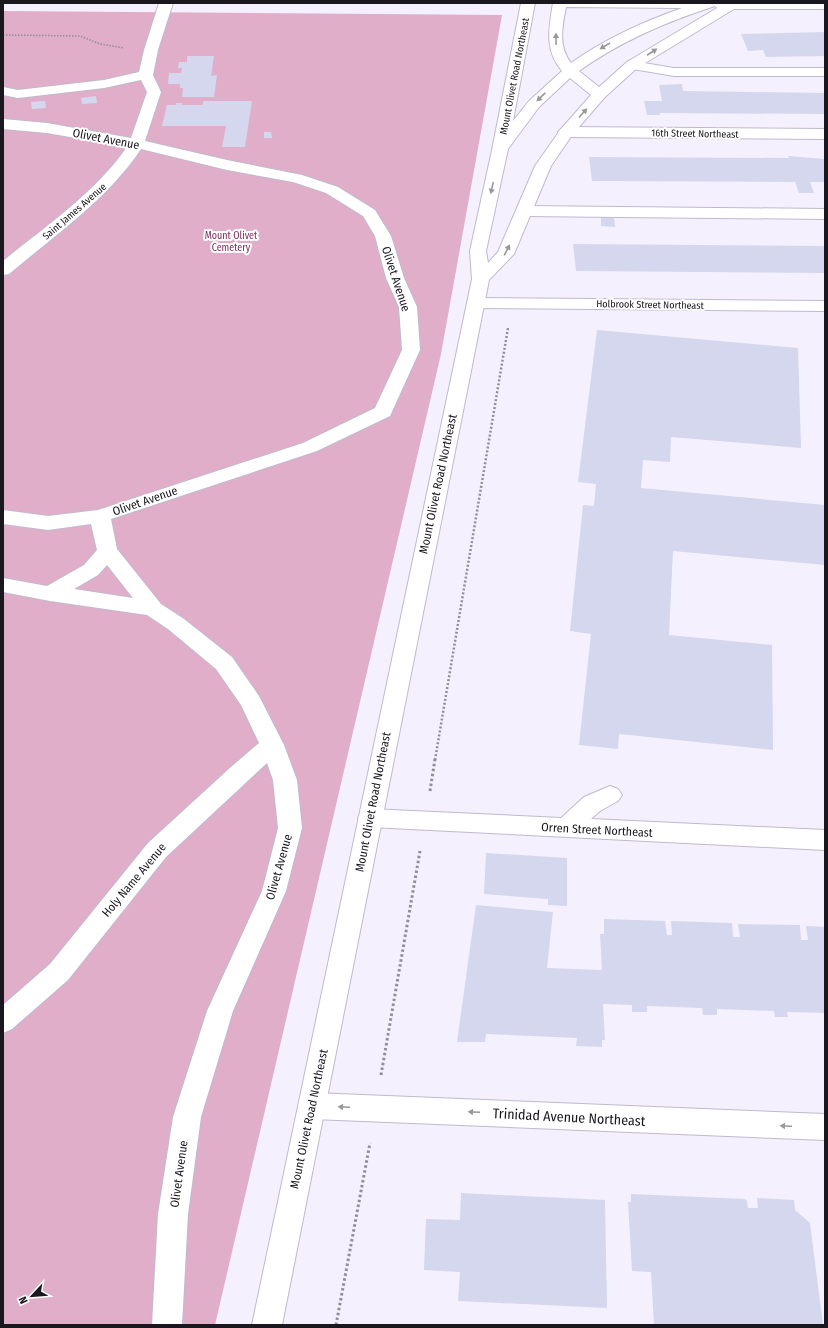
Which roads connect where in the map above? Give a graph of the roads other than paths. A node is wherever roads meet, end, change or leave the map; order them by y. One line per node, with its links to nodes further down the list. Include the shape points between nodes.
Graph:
1 (166, 3): 11 (main road, via 151,50)
2 (528, 3): 20 (main road, Mount Olivet Road Northeast)
3 (560, 3): 9 (main road, one-way to 3, via 558,56 555,40)
4 (566, 3): 5 (main road)
5 (708, 4): 6 (main road); 9 (main road, Mount Olivet Road Northeast, one-way to 9, via 657,21 623,36)
6 (733, 4): 7 (main road); 8 (main road, one-way to 6)
7 (825, 5)
8 (632, 65): 10 (main road, via 674,72); 14 (main road)
9 (570, 71): 14 (main road); 20 (main road, Mount Olivet Road Northeast, one-way to 20, via 533,105)
10 (825, 72)
11 (146, 76): 13 (main road, via 104,84); 19 (main road, Saint James Avenue, via 154,92)
12 (3, 91): 13 (main road)
13 (18, 94): 15 (main road)
14 (600, 94): 17 (main road, one-way to 14)
15 (3, 98)
16 (3, 124): 19 (main road, Olivet Avenue, via 47,128)
17 (566, 132): 18 (main road, 16th Street Northeast); 21 (main road, via 543,166)
18 (825, 134)
19 (137, 144): 23 (main road, Saint James Avenue, via 102,188); 27 (main road, Olivet Avenue, via 296,178 332,190 369,213 383,236 395,278 408,307 411,350 383,412 310,447)
20 (500, 150): 24 (main road, Mount Olivet Road Northeast, one-way to 24, via 478,251)
21 (524, 211): 22 (main road); 24 (main road, one-way to 21, via 506,254)
22 (825, 214)
23 (3, 270)
24 (481, 279): 25 (main road, Mount Olivet Road Northeast)
25 (476, 303): 26 (main road, Holbrook Street Northeast); 35 (main road, Mount Olivet Road Northeast)
26 (825, 306)
27 (100, 516): 28 (main road, via 48,523); 29 (main road, Olivet Avenue)
28 (3, 517)
29 (107, 551): 31 (main road, via 92,570); 32 (main road, Olivet Avenue)
30 (3, 585): 31 (main road)
31 (50, 594): 32 (main road)
32 (154, 609): 33 (main road, Olivet Avenue, via 224,663 251,702)
33 (272, 745): 38 (main road, Holy Name Avenue, via 157,850 59,972); 41 (main road, Olivet Avenue, via 285,780 290,828 274,891 220,1011 187,1116 173,1214)
34 (610, 796): 36 (main road, via 592,804)
35 (370, 818): 36 (main road, Orren Street Northeast); 39 (main road, Mount Olivet Road Northeast)
36 (566, 828): 37 (main road, Orren Street Northeast)
37 (825, 840)
38 (3, 1021)
39 (313, 1106): 40 (main road, Trinidad Avenue Northeast, one-way to 39); 42 (main road, Mount Olivet Road Northeast)
40 (825, 1127)
41 (167, 1325)
42 (267, 1325)

